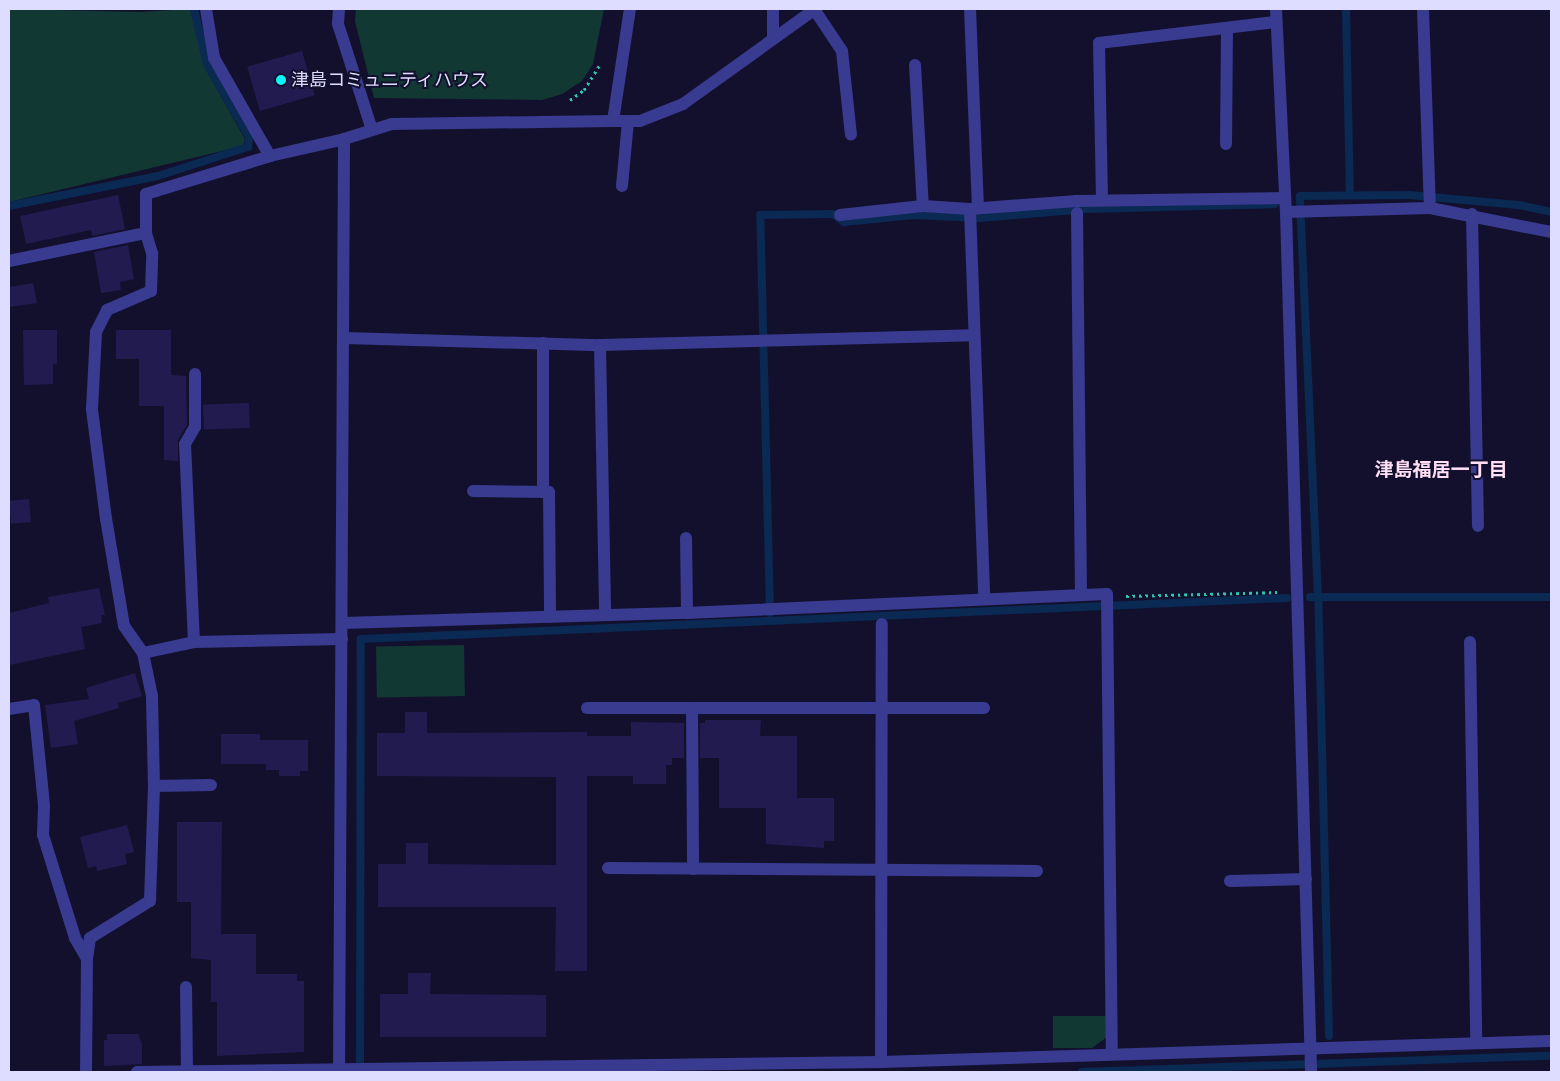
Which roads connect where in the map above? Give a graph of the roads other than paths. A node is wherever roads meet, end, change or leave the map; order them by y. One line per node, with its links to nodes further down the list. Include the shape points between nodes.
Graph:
1 (206, 9): 18 (street, via 214,58)
2 (339, 9): 14 (street, via 338,24)
3 (630, 9): 13 (street)
4 (773, 9): 10 (street)
5 (815, 9): 10 (street); 15 (street, via 842,51)
6 (970, 9): 25 (street)
7 (1423, 9): 21 (street)
8 (1276, 15): 9 (street); 20 (street)
9 (1227, 28): 17 (street); 22 (street, via 1099,43)
10 (773, 38): 12 (street, via 683,104 640,120)
11 (915, 65): 23 (street)
12 (628, 121): 13 (street); 19 (street)
13 (613, 122): 14 (street, via 392,124)
14 (372, 130): 16 (street)
15 (851, 135)
16 (344, 139): 18 (street); 33 (street)
17 (1226, 144)
18 (270, 156): 30 (street, via 146,194)
19 (622, 186)
20 (1285, 198): 22 (street); 24 (street)
21 (1430, 199): 24 (street); 27 (street)
22 (1102, 200): 25 (street)
23 (923, 206): 25 (street); 28 (street)
24 (1296, 211): 63 (street, via 1298,591)
25 (972, 213): 32 (street)
26 (1077, 213): 41 (street)
27 (1472, 214): 29 (street); 39 (street)
28 (840, 215)
29 (1551, 232)
30 (146, 233): 31 (street); 51 (street, via 152,253 151,292 107,310 99,322 92,409 124,626)
31 (9, 261)
32 (973, 335): 35 (street); 42 (street)
33 (344, 338): 34 (street); 46 (street)
34 (543, 343): 35 (street); 38 (street)
35 (600, 345): 44 (street)
36 (195, 374): 49 (street, via 195,427 185,444)
37 (473, 491): 38 (street)
38 (543, 492): 45 (street, via 549,492)
39 (1478, 526)
40 (686, 538): 43 (street)
41 (1081, 594): 42 (street); 70 (street, via 1107,602)
42 (984, 598): 43 (street)
43 (688, 613): 44 (street)
44 (605, 615): 45 (street)
45 (550, 617): 46 (street)
46 (343, 622): 48 (street)
47 (882, 624): 54 (street)
48 (342, 639): 49 (street); 72 (street)
49 (194, 642): 51 (street)
50 (1470, 642): 68 (street)
51 (143, 653): 58 (street, via 152,696)
52 (587, 708): 53 (street)
53 (692, 708): 54 (street); 60 (street)
54 (882, 708): 55 (street); 61 (street)
55 (984, 708)
56 (9, 709): 65 (street, via 34,705 44,806 43,835 75,938)
57 (211, 785): 58 (street)
58 (154, 786): 65 (street, via 150,901 90,938)
59 (608, 868): 60 (street)
60 (693, 869): 61 (street)
61 (882, 871): 62 (street); 71 (street)
62 (1037, 871)
63 (1306, 879): 64 (street); 69 (street)
64 (1230, 881)
65 (87, 958): 74 (street)
66 (186, 987): 73 (street)
67 (1551, 1041): 68 (street)
68 (1476, 1043): 69 (street)
69 (1311, 1052): 70 (street); 76 (street)
70 (1112, 1053): 71 (street)
71 (881, 1062): 72 (street)
72 (339, 1070): 73 (street)
73 (187, 1071): 75 (street)
74 (86, 1072)
75 (137, 1072)
76 (1311, 1072)

